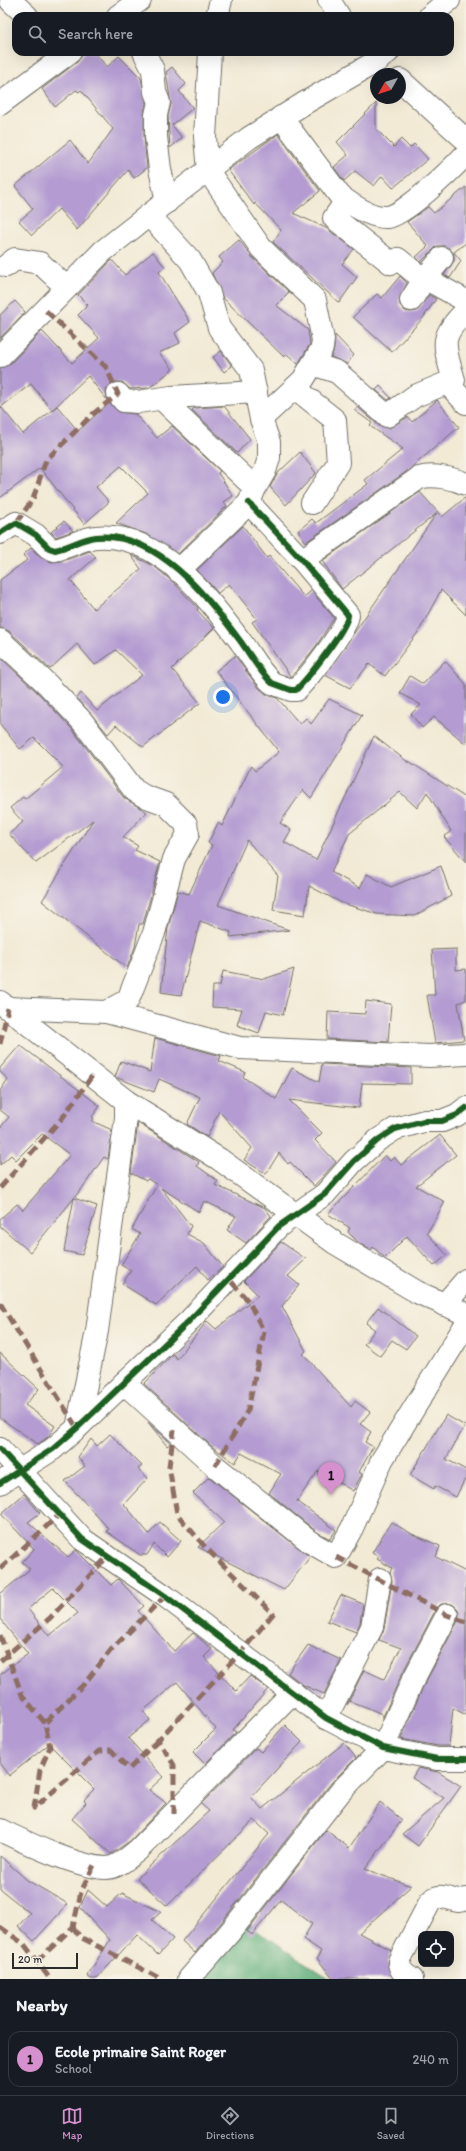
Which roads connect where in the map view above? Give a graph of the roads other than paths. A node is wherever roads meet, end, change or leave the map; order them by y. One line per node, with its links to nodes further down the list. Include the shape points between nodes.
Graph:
1 (140, 0): 7 (street)
2 (222, 0): 8 (street)
3 (329, 0): 9 (street)
4 (449, 0): 10 (street)
5 (11, 1): 6 (street)
6 (23, 12)
7 (124, 12)
8 (218, 12)
9 (336, 12)
10 (435, 12)
11 (64, 56): 16 (street)
12 (146, 56): 22 (street, via 153,70 155,92 159,102 156,137)
13 (210, 56): 20 (street, via 205,137)
14 (381, 60): 17 (street)
15 (406, 85): 18 (street)
16 (0, 104)
17 (281, 117): 20 (street, via 249,138); 21 (street)
18 (466, 140)
19 (466, 154): 21 (street, via 407,207 388,217 377,216)
20 (208, 171): 22 (street); 32 (street, via 261,248 316,302 317,321 323,340 322,348)
21 (346, 201): 26 (street, via 334,218 391,263 398,259)
22 (167, 202): 23 (street)
23 (149, 215): 27 (street, via 103,251); 35 (street, via 190,260 200,276 209,293 218,328 251,370)
24 (442, 258): 26 (street)
25 (6, 266): 27 (street, via 15,259 40,262)
26 (425, 278): 28 (street); 29 (street, via 466,301)
27 (66, 287): 31 (street)
28 (411, 300)
29 (466, 305)
30 (466, 311): 33 (street, via 450,326 445,347 454,380)
31 (0, 356)
32 (313, 364): 33 (street, via 337,372 387,416 415,396); 34 (street)
33 (447, 383): 38 (street)
34 (295, 388): 39 (street); 42 (street, via 334,420 338,463)
35 (256, 392): 37 (street); 39 (street)
36 (118, 394): 37 (street, via 121,399 128,402)
37 (162, 399): 41 (street)
38 (466, 403)
39 (261, 419): 41 (street, via 269,442 269,458)
40 (464, 480): 44 (street, via 435,476 420,478)
41 (252, 495): 44 (street); 45 (street)
42 (312, 503)
43 (0, 533): 45 (street, via 16,523 55,550 96,537 134,541 154,552)
44 (302, 560): 45 (street, via 348,615 346,623 334,641 296,690 272,683 194,584)
45 (178, 571)
46 (0, 640): 48 (street, via 82,721 134,790 166,804 187,826 188,834 174,859 154,933 128,1000)
47 (4, 1005): 48 (street); 50 (street)
48 (106, 1012): 49 (street, via 240,1048 429,1056)
49 (466, 1054)
50 (126, 1101): 52 (street, via 219,1159); 58 (street, via 126,1118 97,1331)
51 (466, 1108): 52 (street, via 457,1116 442,1121 424,1121 395,1129 354,1161 325,1194)
52 (295, 1215): 54 (street, via 376,1269); 57 (street, via 279,1226 188,1322)
53 (466, 1280): 54 (street)
54 (444, 1305): 55 (street)
55 (466, 1314)
56 (466, 1324): 57 (street, via 382,1460 352,1528 336,1557 310,1542 215,1466)
57 (124, 1383): 58 (street)
58 (77, 1428): 60 (street, via 53,1449)
59 (0, 1449): 60 (street)
60 (21, 1470): 61 (street); 64 (street, via 82,1539 165,1596)
61 (0, 1484)
62 (380, 1579): 65 (street, via 372,1627)
63 (447, 1615): 66 (street, via 412,1682)
64 (293, 1692): 65 (street); 68 (street, via 138,1850 118,1865 107,1868 72,1860)
65 (326, 1718): 66 (street)
66 (383, 1748): 67 (street, via 437,1759); 70 (street, via 341,1791 230,1932)
67 (466, 1759)
68 (0, 1830)
69 (466, 1899): 71 (street, via 463,1901 440,1897 430,1902 399,1960 402,1972)
70 (189, 1979)
71 (412, 1979)

